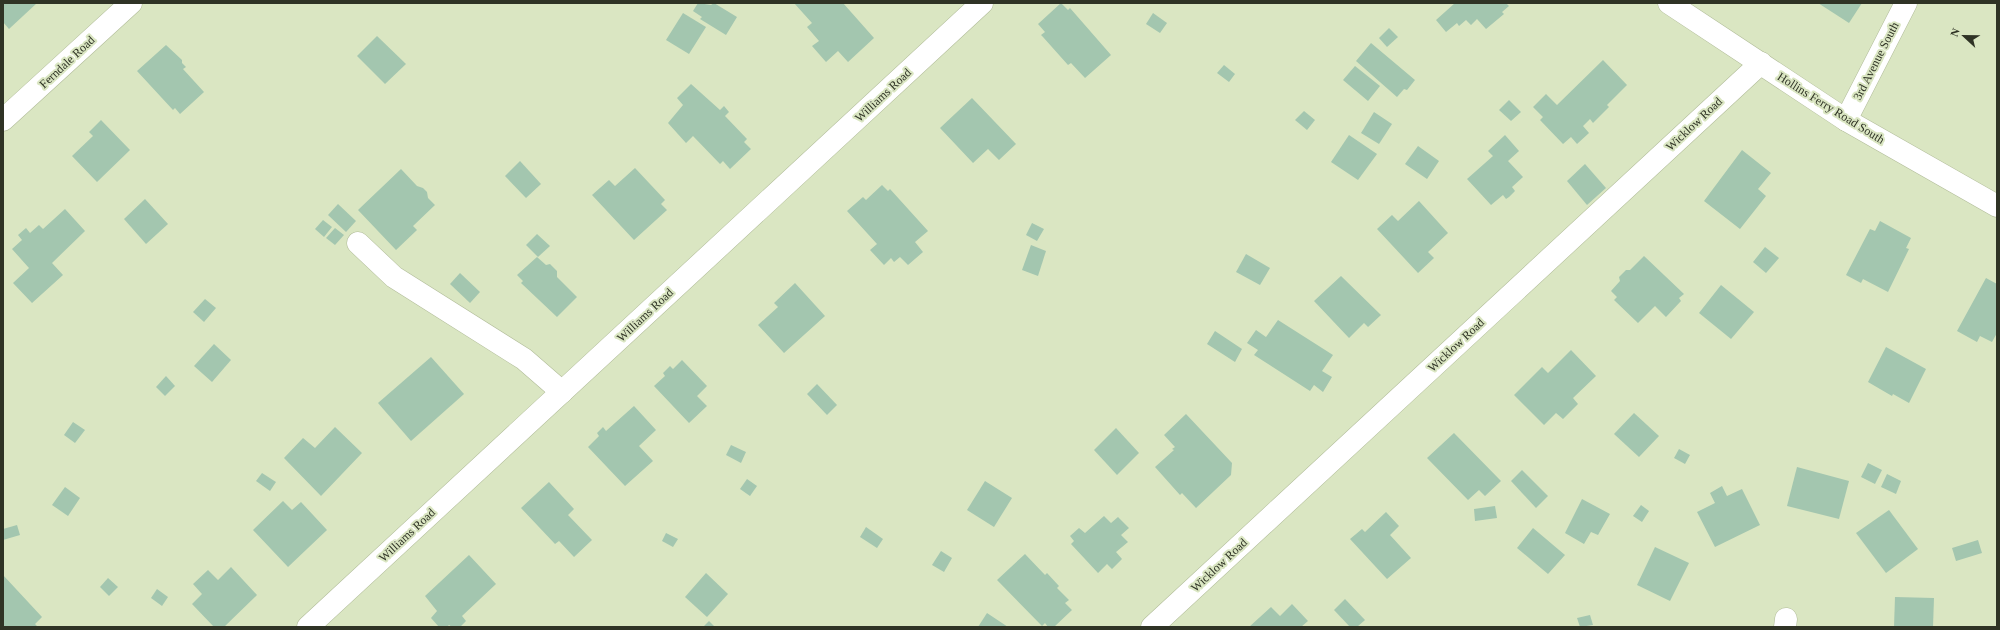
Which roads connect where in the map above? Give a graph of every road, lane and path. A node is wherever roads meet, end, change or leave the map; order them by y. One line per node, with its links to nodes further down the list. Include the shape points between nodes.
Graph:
1 (130, 3): 6 (street, Ferndale Road)
2 (982, 3): 10 (street, Williams Road)
3 (1669, 3): 5 (street, Hollins Ferry Road South)
4 (1906, 3): 7 (street, 3rd Avenue South)
5 (1761, 63): 7 (street, Hollins Ferry Road South); 12 (street, Wicklow Road)
6 (3, 120)
7 (1846, 120): 8 (street, Hollins Ferry Road South)
8 (1997, 206)
9 (358, 243): 10 (street, via 394,278 524,359)
10 (562, 392): 11 (street, Williams Road)
11 (308, 627)
12 (1152, 627)

